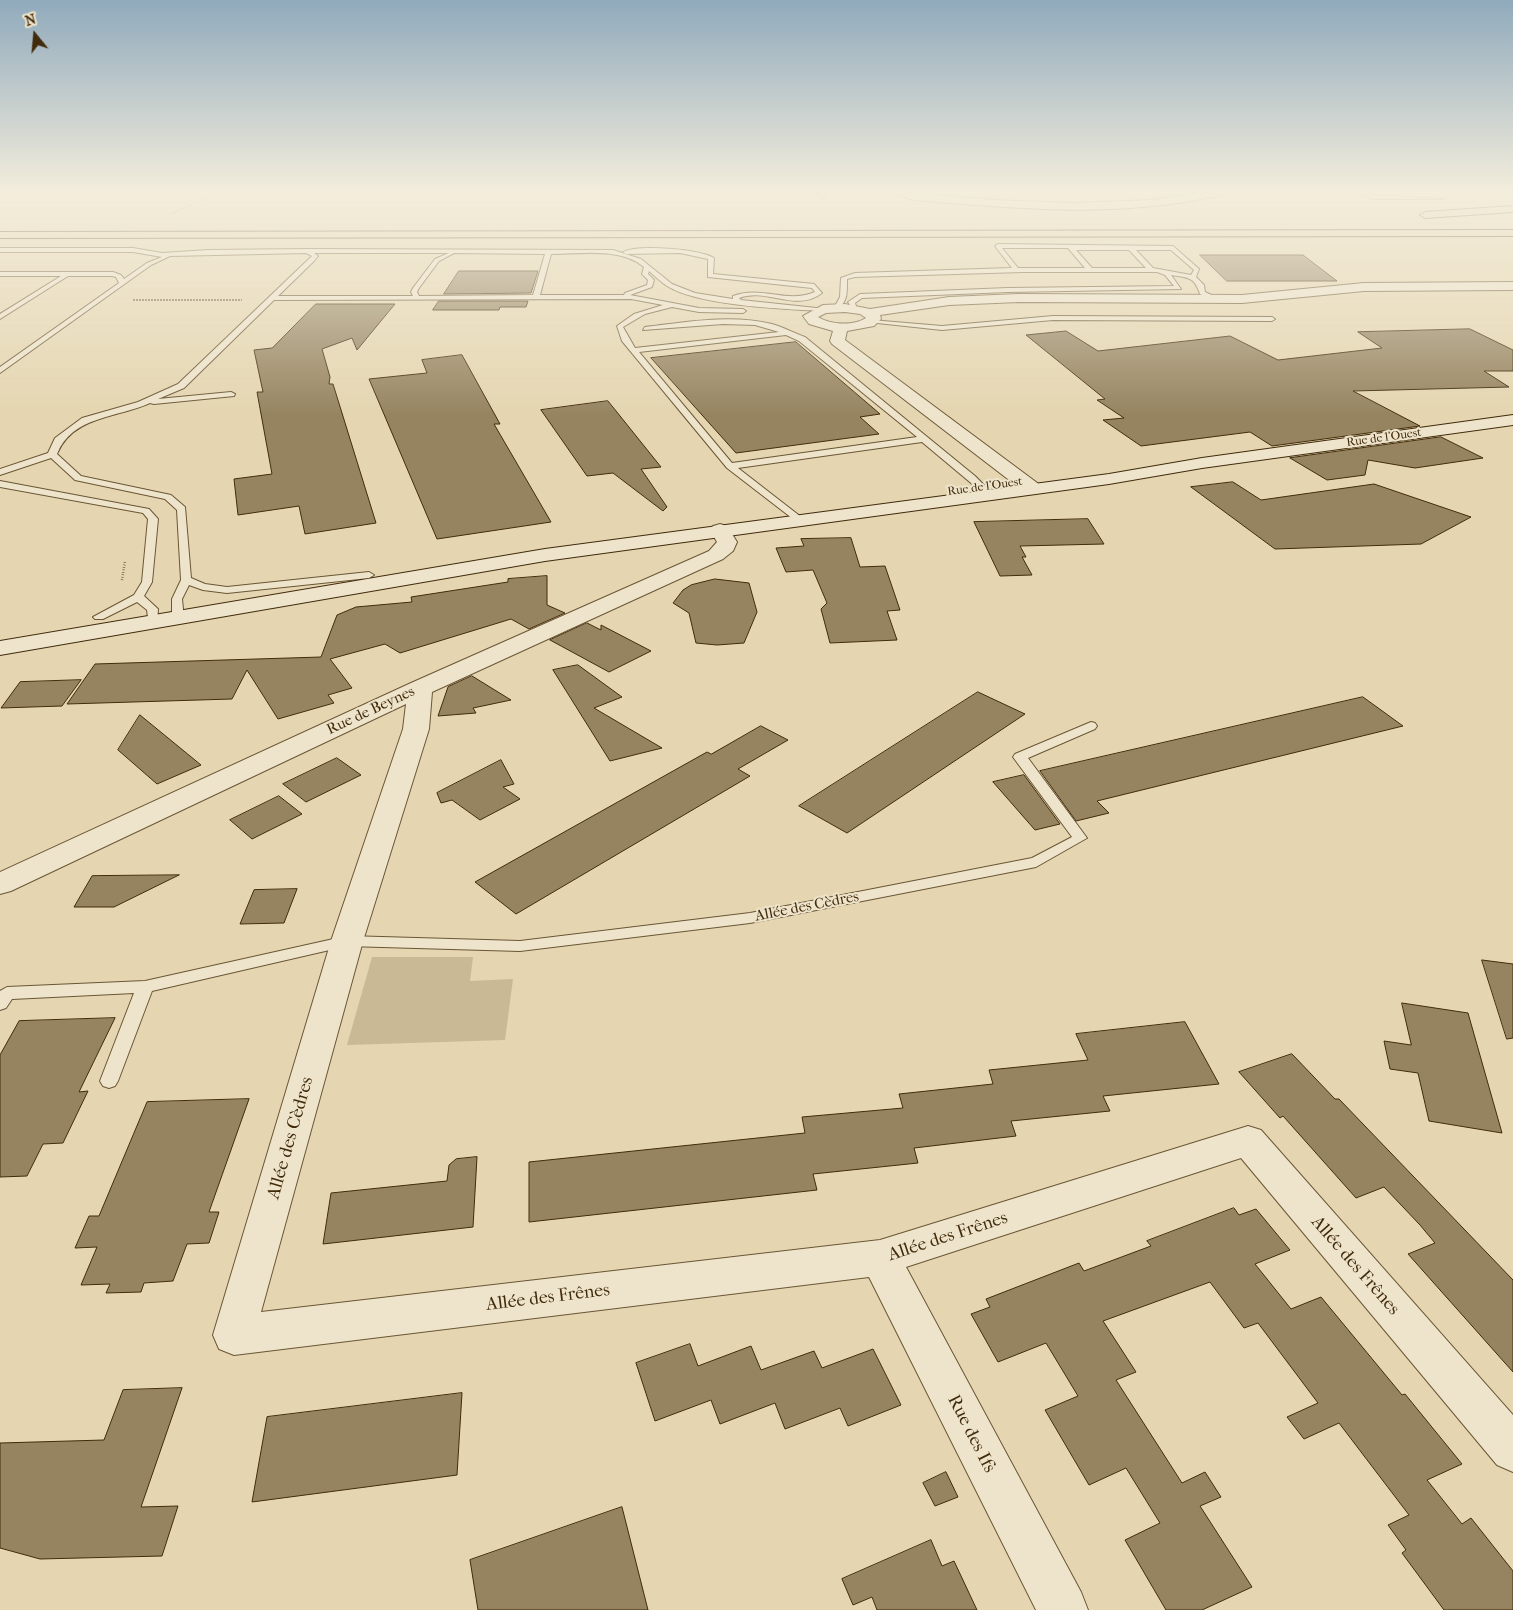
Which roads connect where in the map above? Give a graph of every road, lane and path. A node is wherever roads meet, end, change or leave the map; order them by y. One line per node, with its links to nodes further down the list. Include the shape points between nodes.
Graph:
1 (149, 265): 20 (lane)
2 (306, 265): 26 (lane)
3 (433, 265): 23 (lane, via 414,290)
4 (546, 265): 24 (lane)
5 (644, 265): 11 (lane)
6 (711, 265): 29 (lane, via 710,276 814,286 818,293 811,298 797,300 748,293 735,297)
7 (1012, 265): 14 (lane)
8 (1086, 265): 12 (lane)
9 (1149, 265): 15 (lane)
10 (1192, 265): 19 (lane, via 1197,270)
11 (647, 268): 25 (lane, via 645,274 651,280 650,286 635,292); 29 (lane, via 670,285 694,295)
12 (1089, 269): 14 (lane); 15 (lane)
13 (123, 270): 18 (lane)
14 (1016, 270): 22 (lane, via 855,275 844,278)
15 (1154, 270): 19 (lane); 30 (lane, via 1167,274 1179,288 1008,290)
16 (0, 274): 17 (lane)
17 (68, 274): 18 (lane); 34 (lane)
18 (106, 274): 20 (lane, via 119,276)
19 (1193, 277): 27 (lane, via 1201,285 1202,293)
20 (122, 284): 28 (lane)
21 (1513, 286): 27 (street, via 1364,286 1291,295)
22 (846, 294): 30 (lane); 32 (lane, via 843,302)
23 (417, 298): 24 (lane); 26 (lane)
24 (536, 298): 25 (lane)
25 (594, 298): 31 (lane, via 648,299)
26 (271, 299): 28 (path); 43 (lane, via 181,386)
27 (1217, 299): 35 (street, via 949,301)
28 (99, 300): 41 (lane)
29 (740, 302): 32 (lane)
30 (857, 303): 32 (street); 35 (street)
31 (673, 305): 33 (lane, via 699,310); 40 (lane, via 638,313 619,327)
32 (830, 308): 33 (street)
33 (810, 316): 37 (street, via 822,325)
34 (0, 317)
35 (870, 317): 36 (lane, via 942,328 1053,318); 37 (street, via 864,325)
36 (1272, 320)
37 (841, 327): 50 (street, via 837,341)
38 (645, 329): 39 (lane, via 714,322 770,326)
39 (788, 333): 40 (lane); 45 (lane, via 802,339)
40 (634, 350): 47 (lane)
41 (0, 371)
42 (231, 394): 43 (lane)
43 (141, 404): 46 (lane, via 85,420 58,440)
44 (1511, 421): 50 (street, Rue de l'Ouest)
45 (922, 439): 47 (lane); 51 (lane)
46 (52, 456): 48 (lane); 57 (lane, via 78,478 168,497 182,509)
47 (730, 466): 52 (lane)
48 (0, 472)
49 (0, 484): 59 (lane, via 146,510 153,519 147,582)
50 (1028, 485): 51 (street, Rue de l'Ouest)
51 (980, 492): 52 (street, Rue de l'Ouest)
52 (799, 519): 53 (street, Rue de l'Ouest)
53 (720, 530): 55 (street, Rue de l'Ouest); 64 (street, Rue de Beynes, via 727,542 726,548 716,555)
54 (126, 553): 58 (path, via 120,592 112,601)
55 (545, 555): 56 (street); 60 (street)
56 (369, 575): 57 (lane, via 227,590 204,588); 60 (street)
57 (186, 580): 60 (lane, via 177,598)
58 (124, 606): 59 (lane); 61 (lane)
59 (148, 610): 60 (street); 61 (street); 63 (street)
60 (178, 612)
61 (99, 617): 62 (street)
62 (0, 633)
63 (0, 648)
64 (420, 688): 66 (street, Rue de Beynes); 67 (street, Allée des Cèdres, via 416,729)
65 (1091, 726): 67 (lane, Allée des Cèdres, via 1020,757 1080,838 1036,862 750,918 520,946)
66 (0, 884)
67 (347, 941): 68 (lane, Allée des Cèdres); 72 (street, Allée des Cèdres)
68 (145, 987): 69 (lane, Allée des Cèdres, via 7,993); 70 (lane)
69 (0, 1004)
70 (109, 1081)
71 (880, 1258): 72 (street, Allée des Frênes); 73 (street, Allée des Frênes, via 1248,1141); 74 (street, Rue des Ifs)
72 (234, 1335)
73 (1513, 1449)
74 (1063, 1610)

